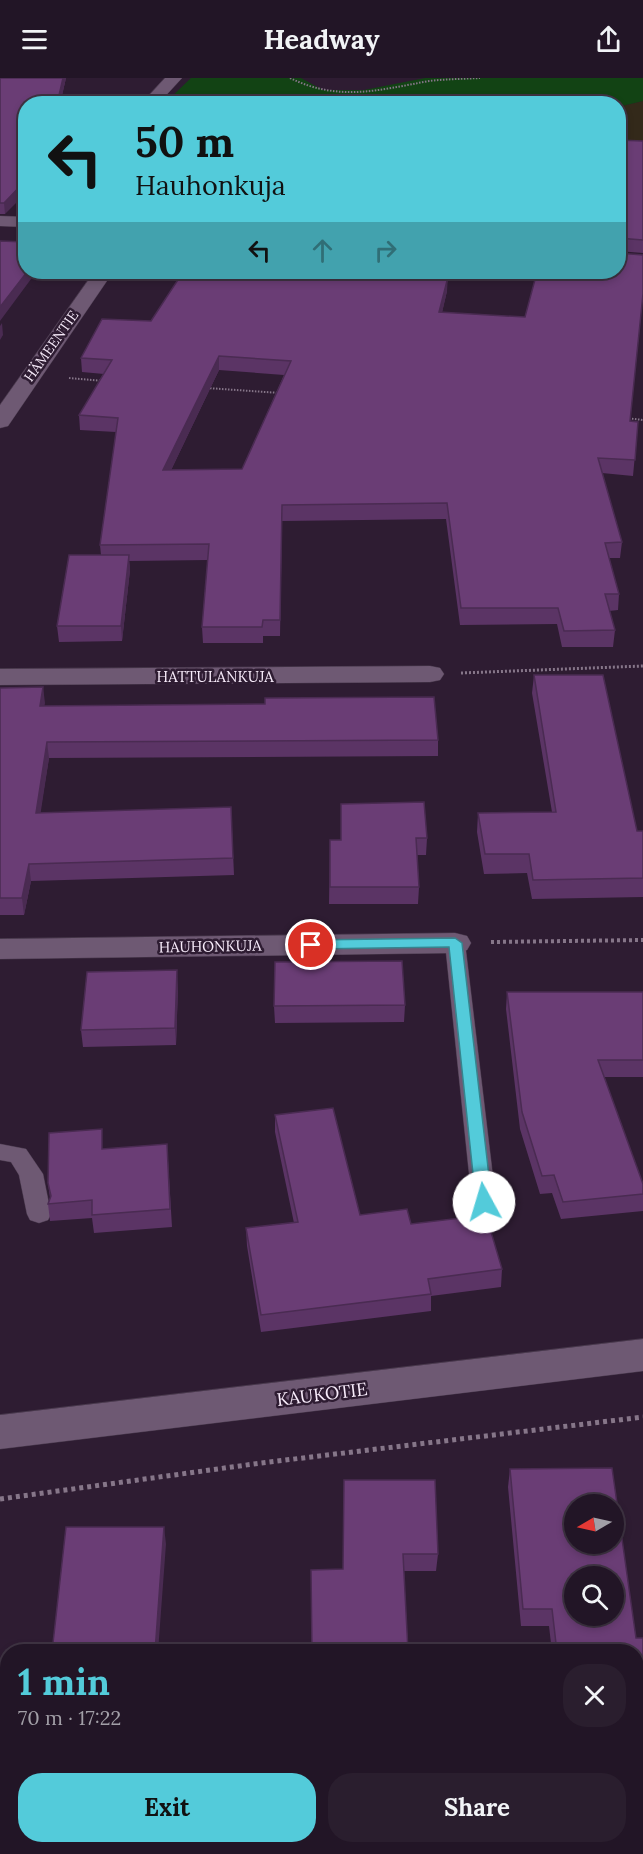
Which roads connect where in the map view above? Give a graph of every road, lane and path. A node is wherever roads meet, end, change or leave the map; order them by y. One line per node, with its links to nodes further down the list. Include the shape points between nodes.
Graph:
1 (174, 78): 4 (street)
2 (290, 78): 3 (path, via 311,88 345,92)
3 (480, 78)
4 (157, 96)
5 (0, 221): 6 (street)
6 (18, 222)
7 (98, 279): 8 (street, HÄMEENTIE)
8 (28, 380): 9 (path); 10 (street); 15 (street, HÄMEENTIE)
9 (114, 381)
10 (0, 382)
11 (196, 387): 12 (path)
12 (290, 394)
13 (620, 418): 14 (path)
14 (643, 420)
15 (0, 421)
16 (643, 666): 17 (path)
17 (430, 674): 18 (street, HATTULANKUJA)
18 (0, 677)
19 (643, 940): 20 (path)
20 (455, 943): 21 (street, HAUHONKUJA); 23 (lane)
21 (0, 949)
22 (0, 1152): 24 (lane, via 18,1155 31,1174)
23 (484, 1202)
24 (39, 1214)
25 (643, 1355): 27 (street, KAUKOTIE)
26 (643, 1417): 28 (path)
27 (0, 1432)
28 (0, 1499)

